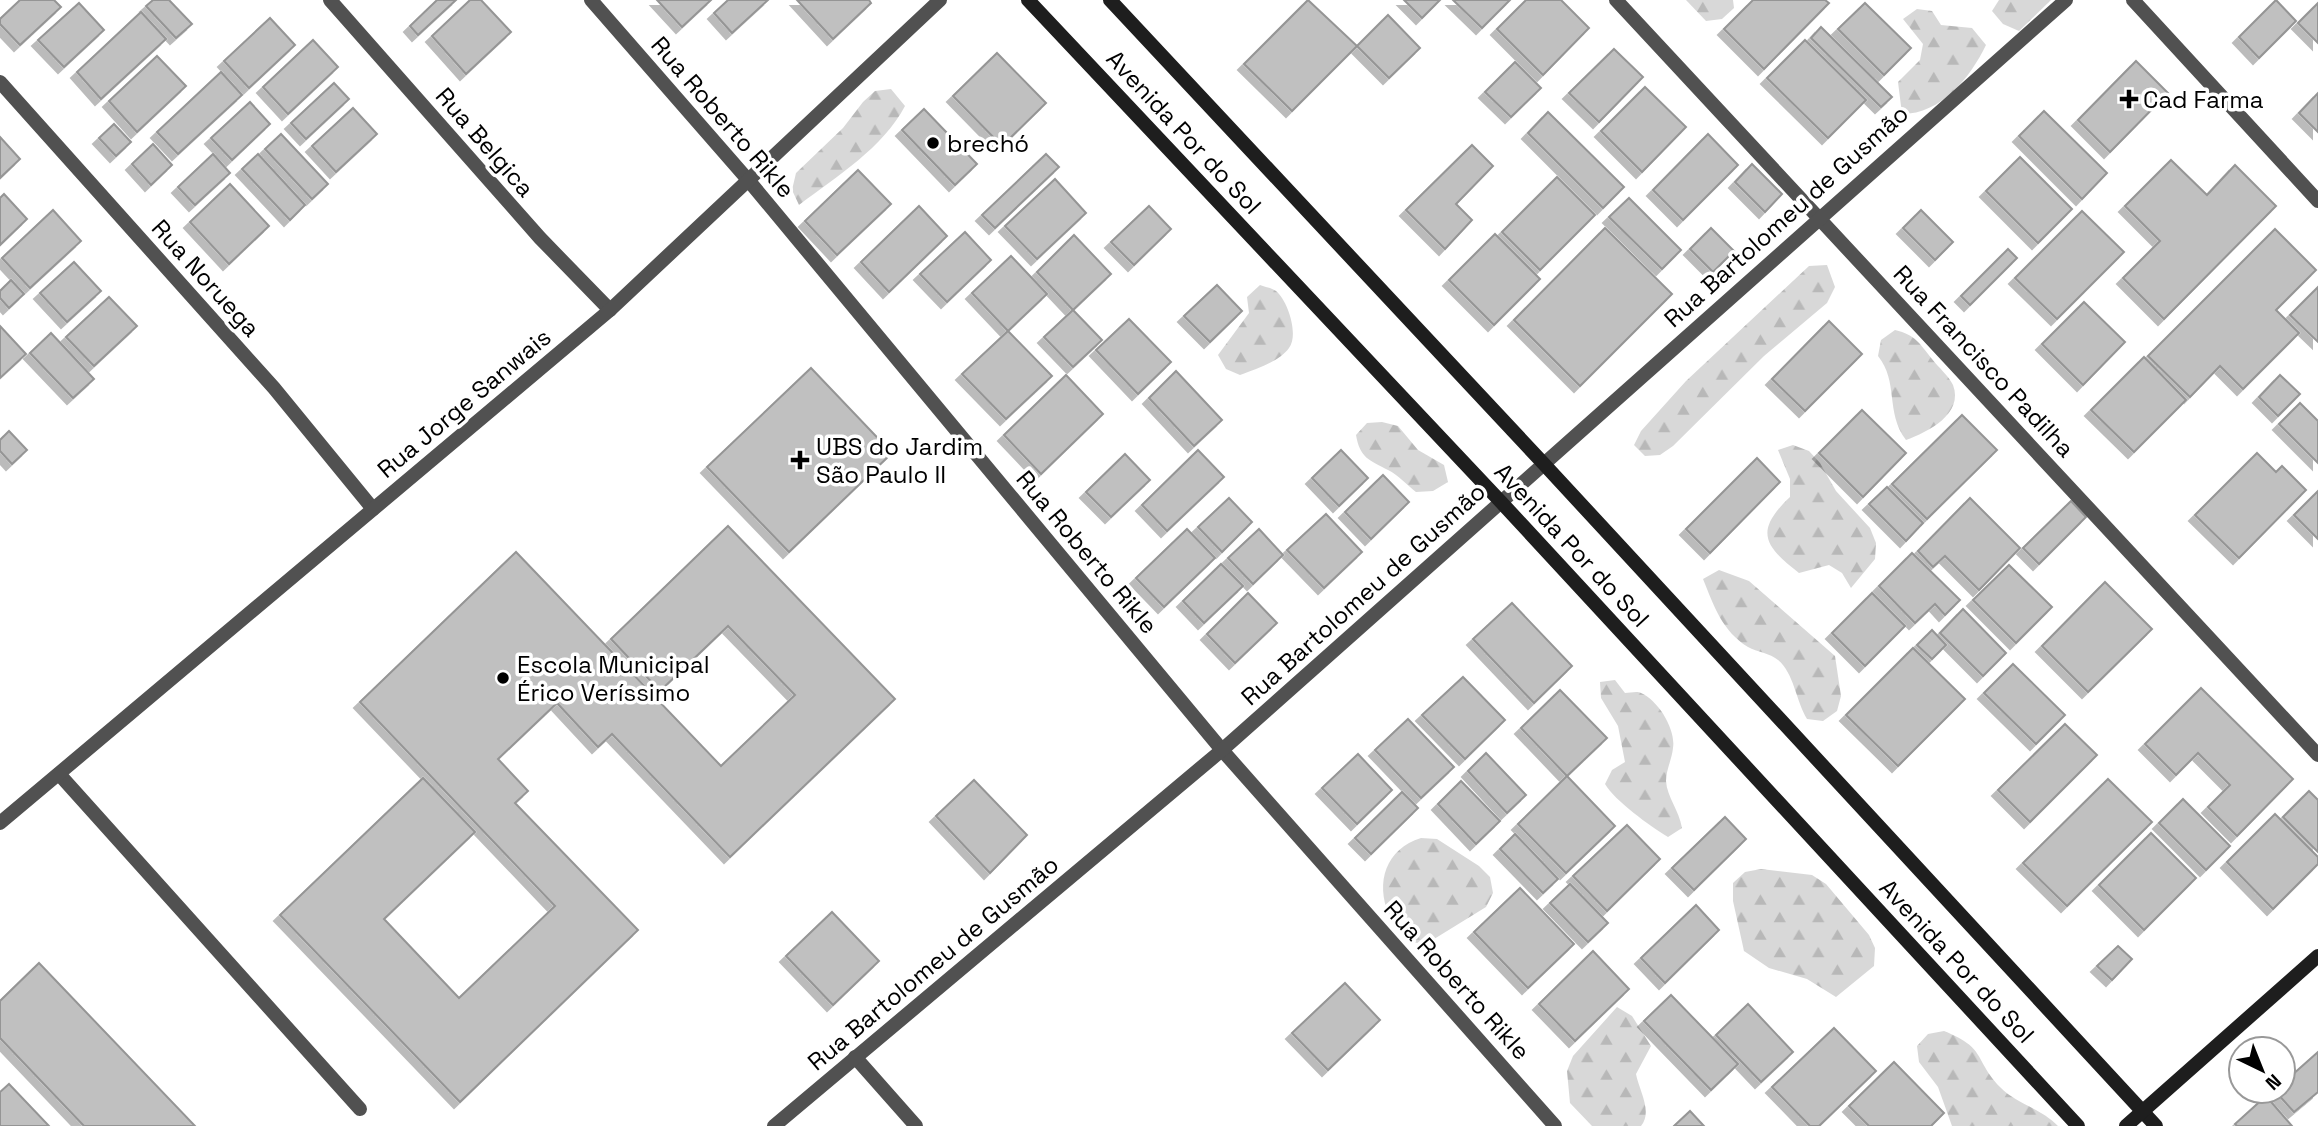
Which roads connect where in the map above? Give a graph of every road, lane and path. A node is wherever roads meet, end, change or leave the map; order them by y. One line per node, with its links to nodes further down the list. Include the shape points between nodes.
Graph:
1 (330, 0): 13 (street, Rua Belgica)
2 (591, 0): 10 (street, Rua Roberto Rikle)
3 (940, 0): 10 (street, Rua Jorge Sanwais)
4 (1028, 0): 15 (street, Avenida Por do Sol)
5 (1110, 0): 14 (street, Avenida Por do Sol)
6 (1616, 0): 12 (street, Rua Francisco Padilha)
7 (2066, 0): 12 (street, Rua Bartolomeu de Gusmão)
8 (2133, 0): 11 (street)
9 (0, 82): 16 (street, Rua Noruega, via 274,388)
10 (749, 181): 13 (street, Rua Jorge Sanwais); 17 (street, Rua Roberto Rikle)
11 (2318, 201)
12 (1819, 217): 14 (street, Rua Bartolomeu de Gusmão); 18 (street, Rua Francisco Padilha)
13 (610, 310): 16 (street, Rua Jorge Sanwais)
14 (1543, 463): 15 (street, Rua Bartolomeu de Gusmão); 24 (street, Avenida Por do Sol)
15 (1501, 502): 17 (street, Rua Bartolomeu de Gusmão); 28 (street, Avenida Por do Sol)
16 (373, 509): 19 (street, Rua Jorge Sanwais)
17 (1222, 750): 22 (street, Rua Bartolomeu de Gusmão); 27 (street, Rua Roberto Rikle)
18 (2318, 755)
19 (59, 774): 20 (street, Rua Jorge Sanwais); 23 (street)
20 (0, 824)
21 (2318, 956): 24 (street)
22 (855, 1057): 25 (street, Rua Bartolomeu de Gusmão); 26 (street)
23 (360, 1109)
24 (2143, 1111): 29 (street); 30 (street, Avenida Por do Sol)
25 (774, 1126)
26 (916, 1126)
27 (1555, 1126)
28 (2078, 1126)
29 (2126, 1126)
30 (2156, 1126)

